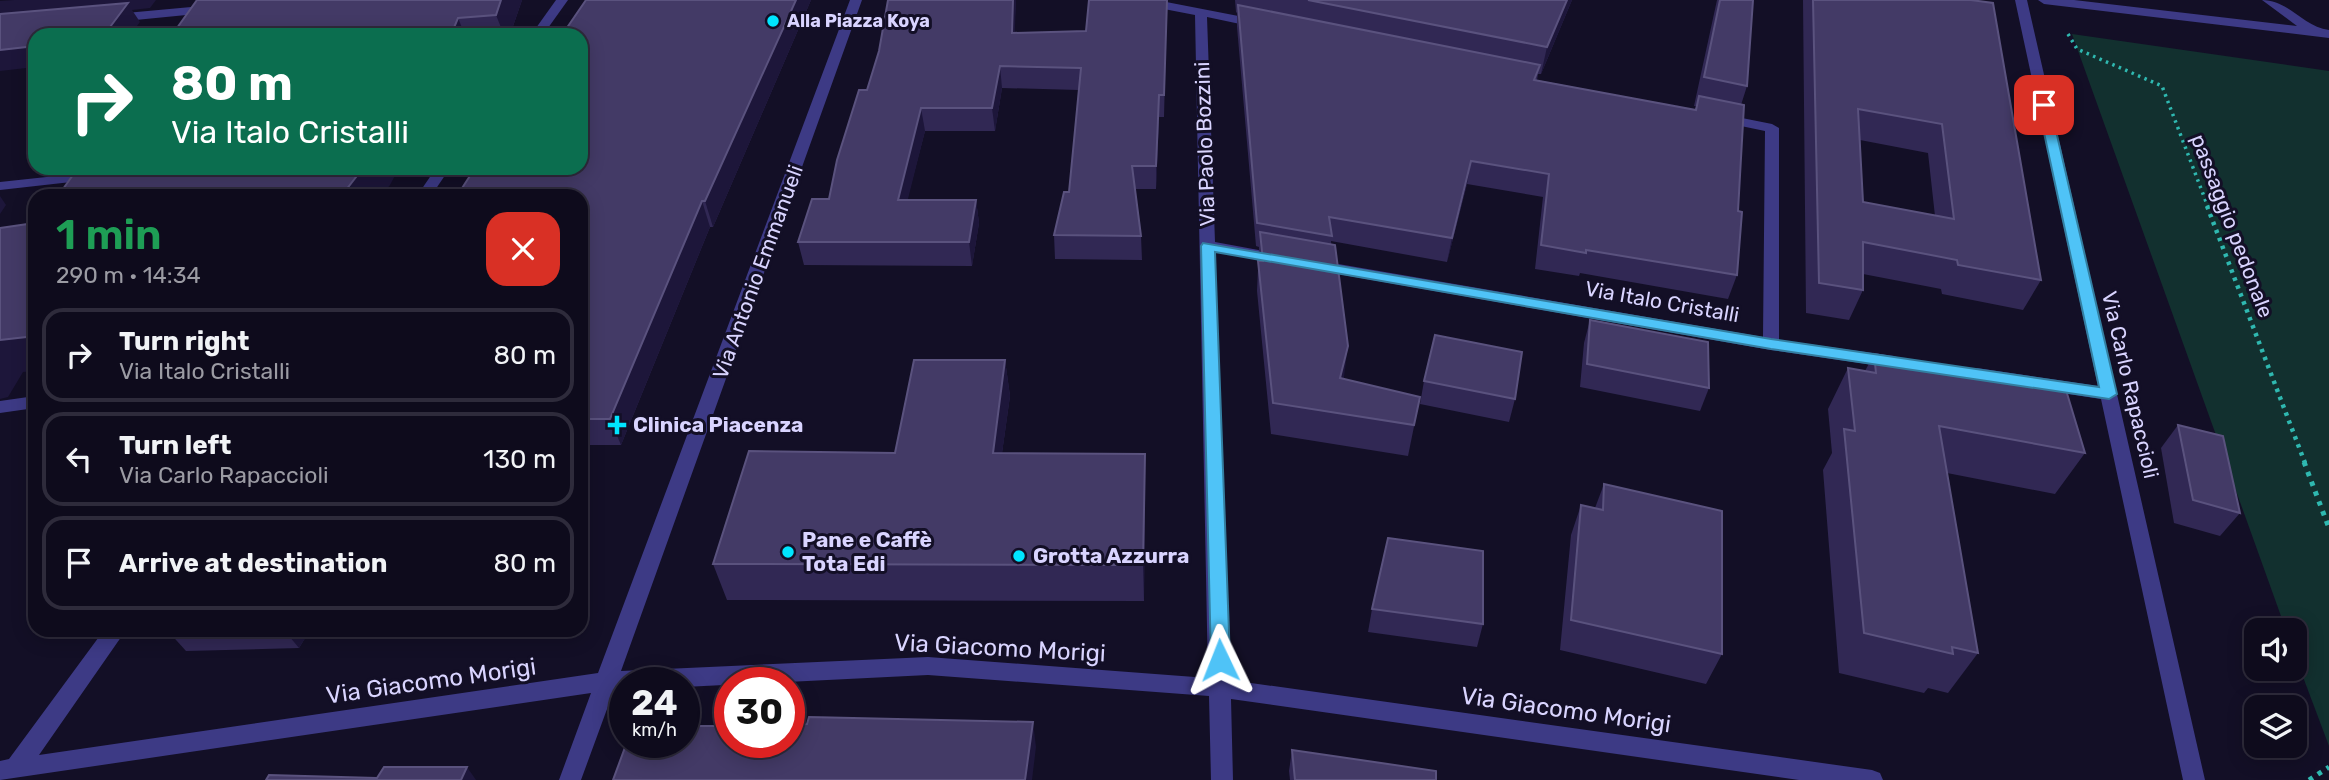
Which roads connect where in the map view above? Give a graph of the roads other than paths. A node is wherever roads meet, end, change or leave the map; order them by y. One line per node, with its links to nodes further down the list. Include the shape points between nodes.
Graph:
1 (562, 0): 11 (street)
2 (856, 0): 25 (street, Via Antonio Emmanueli)
3 (1138, 0): 8 (street)
4 (2021, 0): 21 (street, Via Carlo Rapaccioli)
5 (2044, 0): 12 (street)
6 (2268, 0): 12 (street)
7 (229, 7): 9 (street)
8 (1201, 12): 10 (street); 17 (street, Via Paolo Bozzini)
9 (108, 18)
10 (1269, 26)
11 (542, 28)
12 (2311, 32): 13 (street)
13 (2329, 34)
14 (1704, 114): 18 (street, via 1772,128)
15 (104, 175): 16 (street)
16 (0, 186)
17 (1208, 246): 18 (street, Via Italo Cristalli); 26 (street, Via Paolo Bozzini)
18 (1771, 344): 19 (street, Via Italo Cristalli)
19 (1906, 364)
20 (1960, 372): 21 (street)
21 (2109, 394): 31 (street, Via Carlo Rapaccioli)
22 (28, 403): 23 (street)
23 (0, 407)
24 (111, 637): 27 (street)
25 (608, 681): 26 (street, Via Giacomo Morigi, via 928,666); 27 (street, Via Giacomo Morigi); 28 (street, Via Antonio Emmanueli)
26 (1221, 688): 29 (street, Via Paolo Bozzini); 30 (street, Via Giacomo Morigi)
27 (8, 769)
28 (570, 780)
29 (1222, 780)
30 (1872, 780)
31 (2194, 780)

